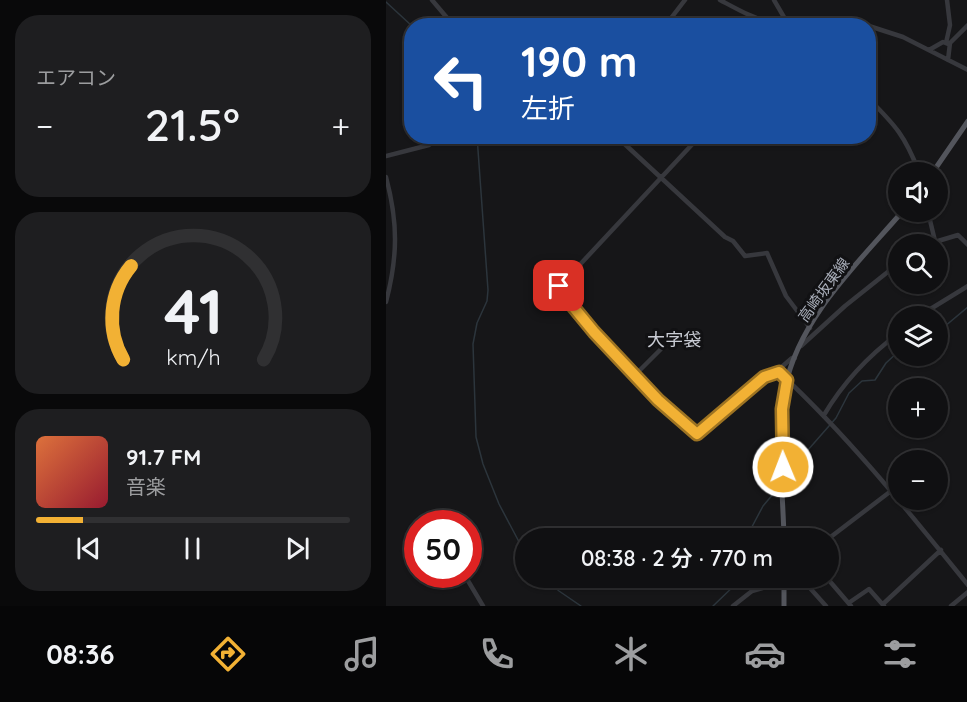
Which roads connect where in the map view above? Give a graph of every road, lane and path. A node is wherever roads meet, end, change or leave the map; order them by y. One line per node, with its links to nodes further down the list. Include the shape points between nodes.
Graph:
1 (432, 0): 6 (street)
2 (685, 0): 7 (street)
3 (720, 0): 8 (street)
4 (774, 0): 9 (street)
5 (947, 0): 12 (street)
6 (447, 18)
7 (671, 18)
8 (756, 18)
9 (783, 18)
10 (968, 25): 12 (street)
11 (876, 28): 13 (street)
12 (948, 44): 13 (street, via 943,42); 14 (street)
13 (929, 50): 14 (street)
14 (948, 60): 15 (street)
15 (968, 70)
16 (876, 106): 22 (street, via 898,128)
17 (968, 121): 23 (main road)
18 (430, 144): 21 (street)
19 (625, 144): 25 (street)
20 (693, 144): 25 (street)
21 (386, 156)
22 (915, 162)
23 (940, 162)
24 (386, 177): 31 (street, via 395,210 396,249)
25 (661, 178): 33 (street, via 745,256 767,253 786,296); 39 (street, via 559,286 594,332)
26 (894, 222): 33 (main road, 高崎坂東線, via 830,297)
27 (948, 238): 28 (street, via 958,235)
28 (968, 245)
29 (888, 272): 36 (street)
30 (968, 286): 32 (street)
31 (386, 302)
32 (935, 306)
33 (810, 328): 36 (main road, 高崎坂東線)
34 (668, 342): 39 (street)
35 (888, 342): 41 (street, via 842,385)
36 (801, 346): 37 (main road, 高崎坂東線)
37 (795, 358): 38 (street); 40 (main road, 高崎坂東線)
38 (777, 371): 39 (street, via 764,377 698,435); 40 (street)
39 (635, 375)
40 (787, 380): 41 (street); 45 (main road, 高崎坂東線, via 782,409)
41 (824, 415): 42 (street)
42 (888, 489)
43 (888, 493): 46 (street)
44 (906, 510): 47 (street)
45 (784, 528)
46 (839, 530)
47 (941, 550): 48 (street); 56 (street)
48 (968, 585)
49 (472, 588): 57 (street)
50 (761, 588): 58 (street)
51 (784, 588): 59 (main road)
52 (810, 588): 60 (street)
53 (836, 588): 55 (street)
54 (968, 592): 61 (street)
55 (850, 604): 56 (street, via 869,589)
56 (884, 605)
57 (483, 606)
58 (733, 606)
59 (784, 606)
60 (826, 606)
61 (951, 606)

